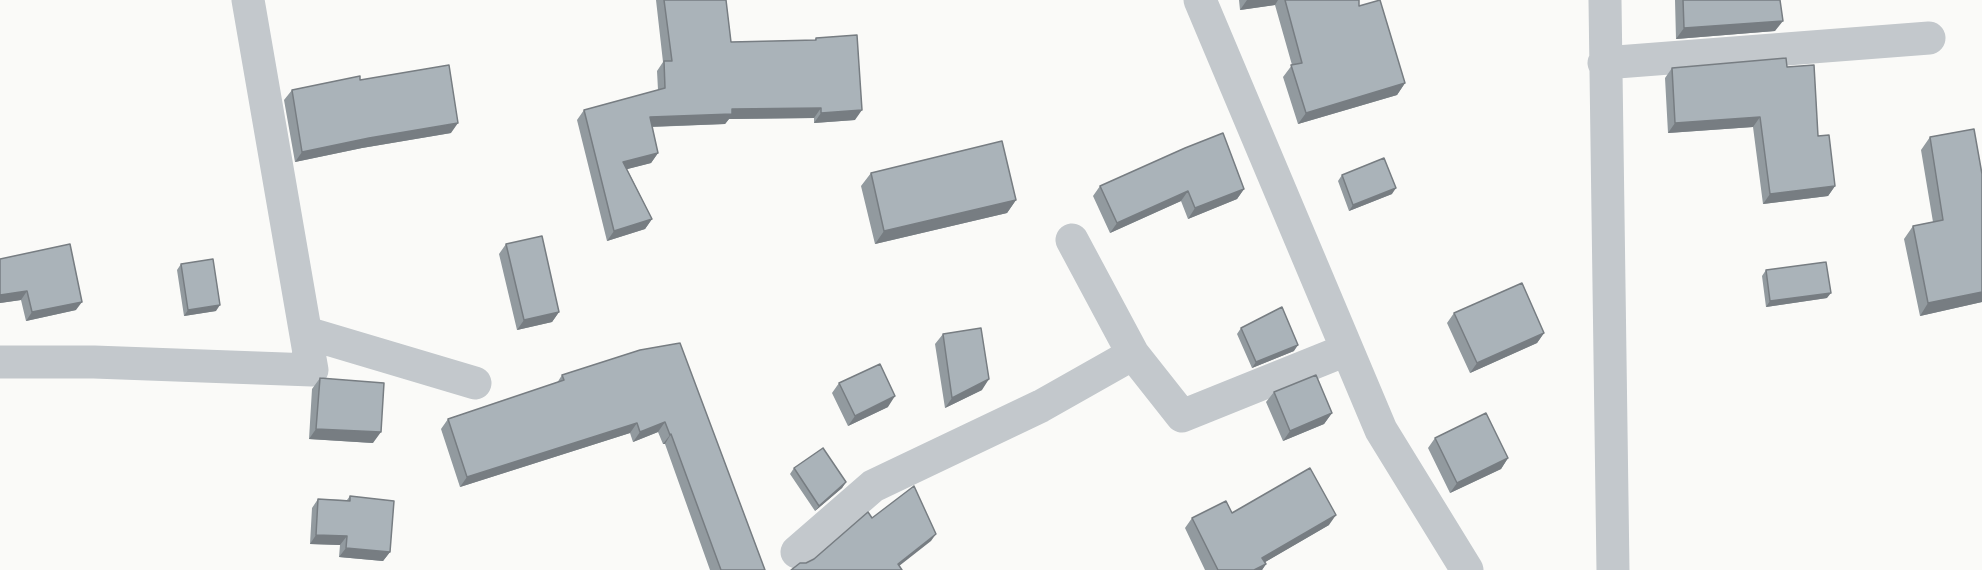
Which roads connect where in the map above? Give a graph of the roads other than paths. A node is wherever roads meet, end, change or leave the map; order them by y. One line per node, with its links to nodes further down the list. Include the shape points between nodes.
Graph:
1 (248, 0): 7 (street)
2 (1200, 0): 8 (street)
3 (1605, 0): 5 (street)
4 (1929, 38): 5 (street)
5 (1605, 63): 14 (street)
6 (1072, 240): 9 (street)
7 (307, 333): 10 (street, via 312,370); 11 (street)
8 (1346, 350): 9 (street, via 1182,416); 13 (street, via 1381,430)
9 (1133, 354): 12 (street, via 1041,405 873,486)
10 (0, 362)
11 (475, 383)
12 (797, 552)
13 (1467, 570)
14 (1613, 570)

